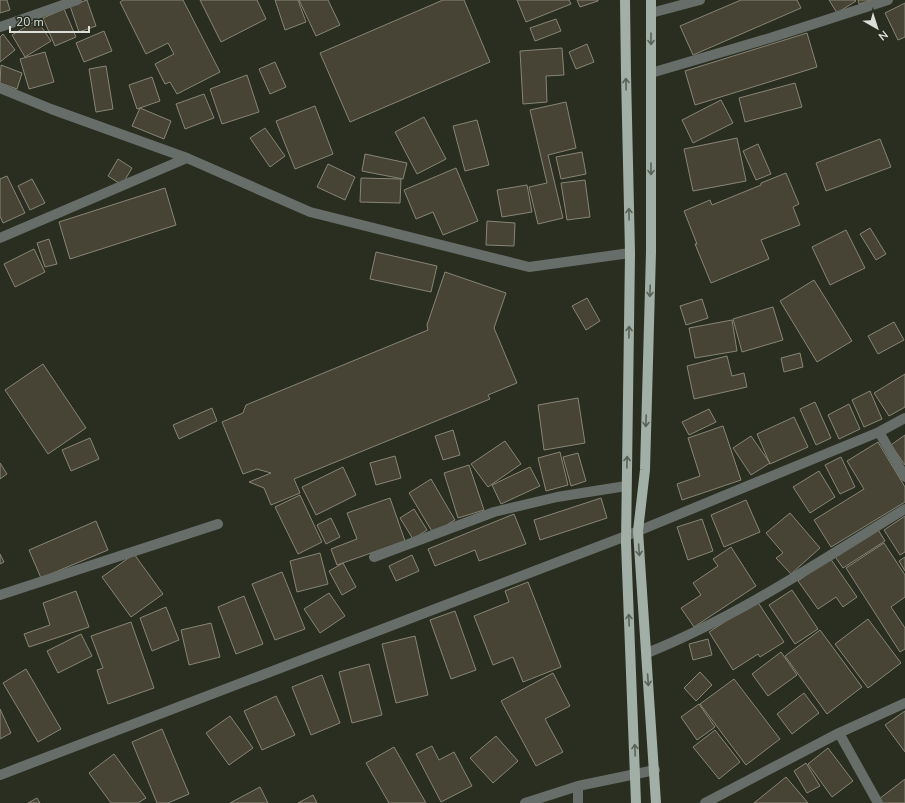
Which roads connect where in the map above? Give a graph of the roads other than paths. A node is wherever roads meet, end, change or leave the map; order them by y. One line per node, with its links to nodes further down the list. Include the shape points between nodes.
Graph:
1 (77, 0): 7 (street)
2 (625, 0): 12 (main road, one-way to 2)
3 (651, 0): 6 (main road)
4 (700, 0): 6 (street)
5 (888, 0): 8 (street)
6 (651, 13): 8 (main road, one-way to 8)
7 (0, 27)
8 (651, 74): 19 (main road, one-way to 19, via 651,252 645,470)
9 (0, 88): 10 (street)
10 (187, 158): 11 (street); 12 (street, via 310,212 529,267)
11 (0, 238)
12 (630, 253): 16 (main road, one-way to 12)
13 (905, 418): 14 (street)
14 (878, 432): 15 (street); 19 (street)
15 (905, 477)
16 (626, 486): 20 (main road); 21 (street, via 557,497 494,512)
17 (905, 509): 23 (street, via 734,611 678,640)
18 (218, 524): 22 (street)
19 (638, 531): 20 (street); 23 (main road, one-way to 23)
20 (626, 536): 27 (main road, one-way to 20); 28 (street)
21 (374, 556)
22 (0, 595)
23 (646, 653): 26 (main road, one-way to 26)
24 (905, 703): 25 (street)
25 (839, 733): 34 (street); 35 (street)
26 (654, 770): 27 (street); 33 (main road)
27 (636, 774): 29 (street); 32 (main road)
28 (0, 775)
29 (578, 786): 30 (street); 31 (street)
30 (525, 803)
31 (578, 803)
32 (636, 803)
33 (656, 803)
34 (705, 803)
35 (878, 803)

